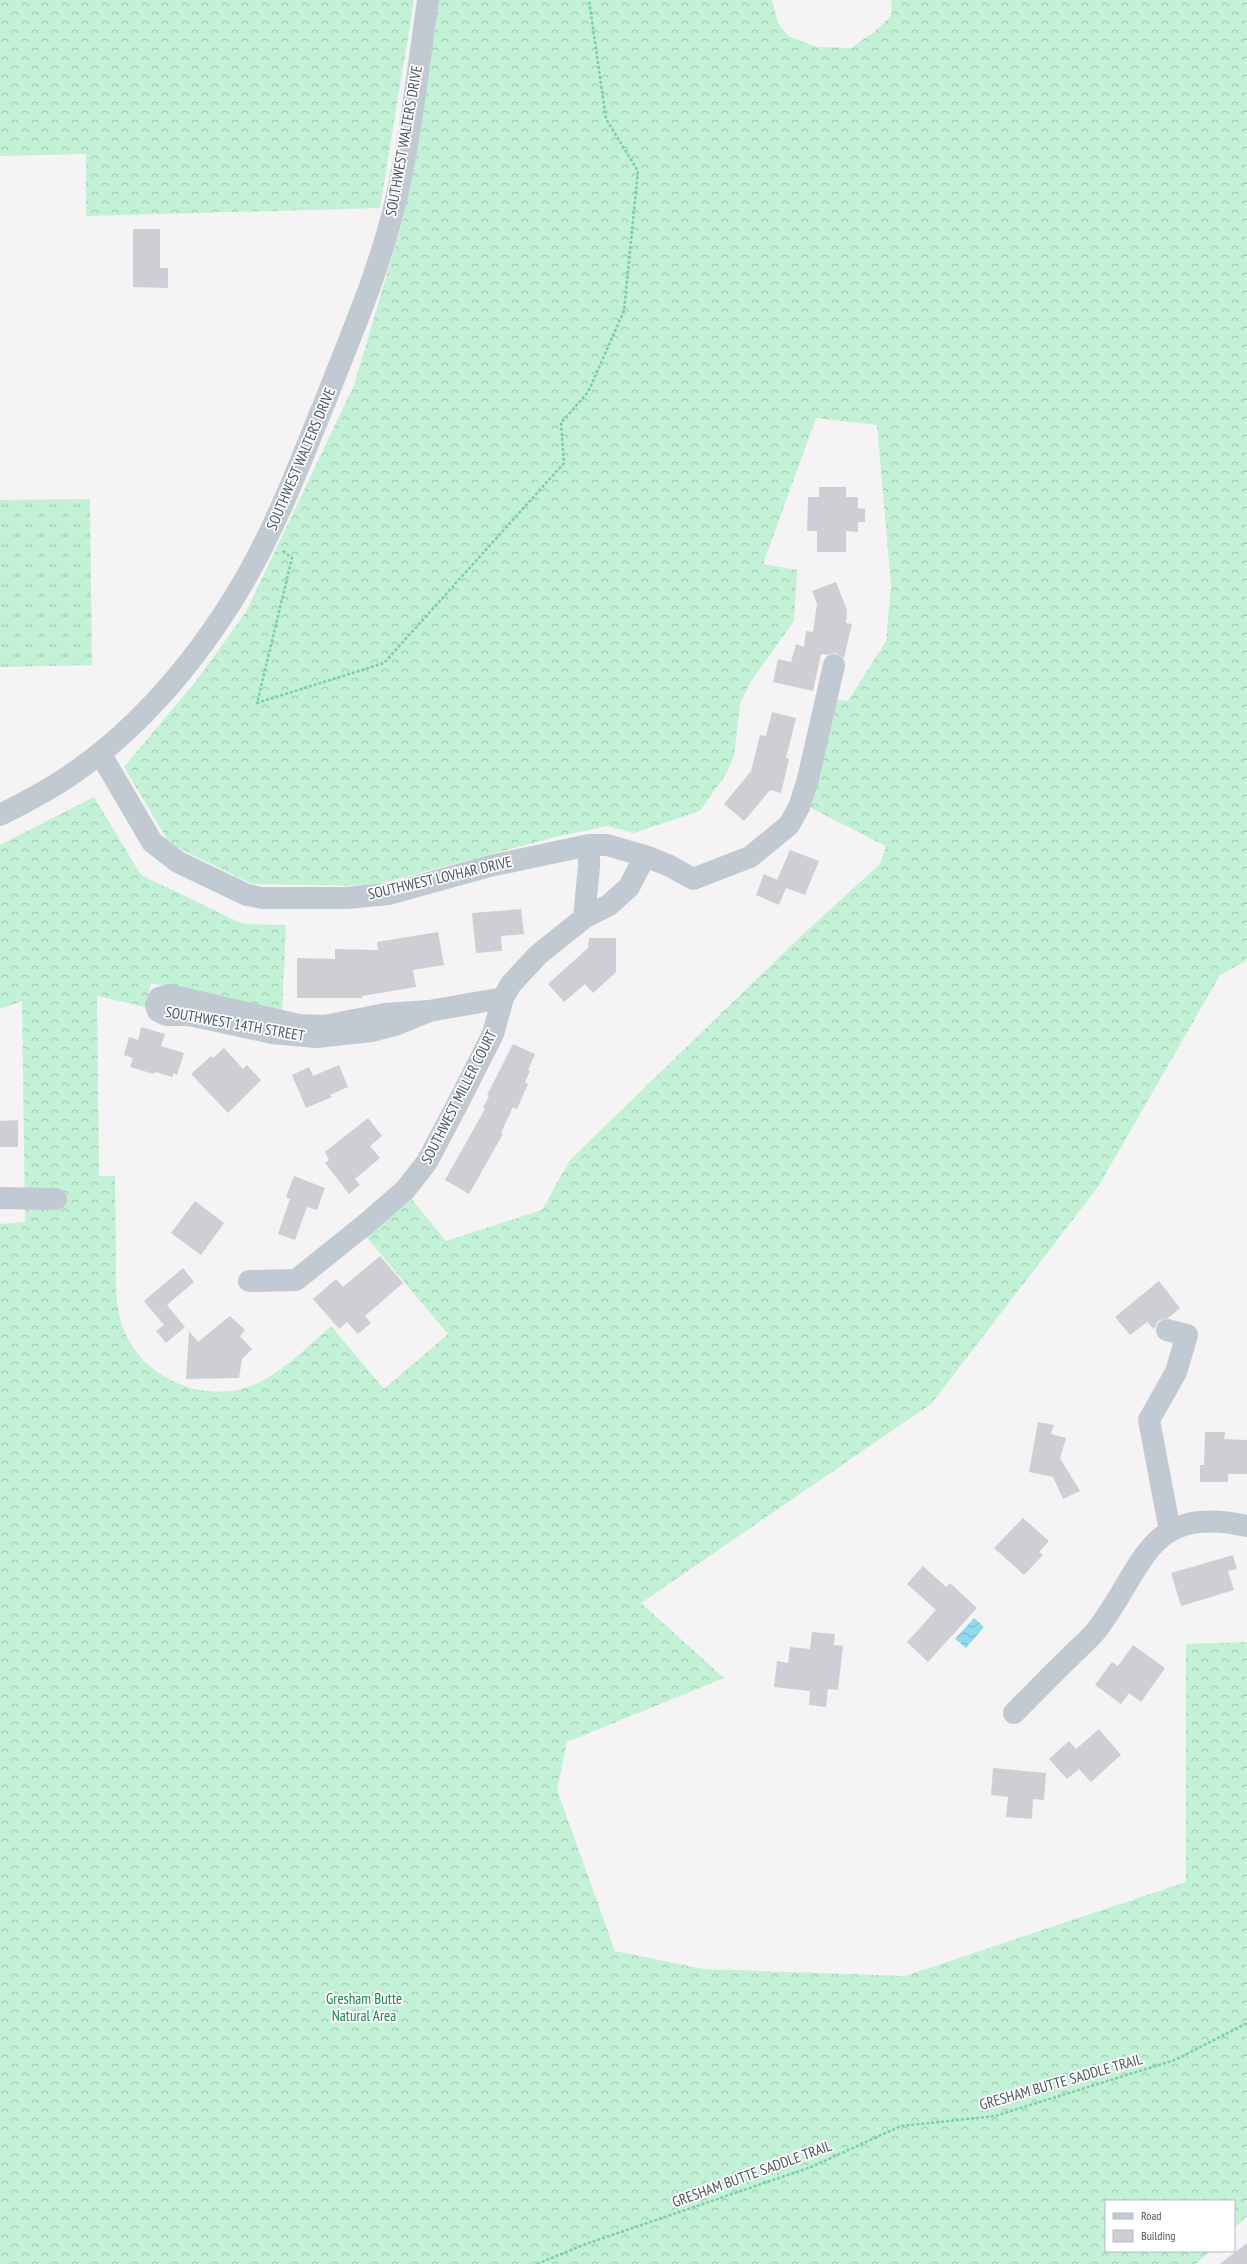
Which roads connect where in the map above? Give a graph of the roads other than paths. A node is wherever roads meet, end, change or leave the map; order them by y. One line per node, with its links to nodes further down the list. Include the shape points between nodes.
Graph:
1 (428, 0): 3 (street, SOUTHWEST WALTERS DRIVE, via 402,174 374,278 267,539 237,595 189,662 130,726)
2 (834, 665): 6 (street, SOUTHWEST LOVHAR DRIVE, via 808,779 789,825 750,857 693,879)
3 (100, 753): 4 (street, SOUTHWEST WALTERS DRIVE, via 53,787); 5 (street, SOUTHWEST LOVHAR DRIVE, via 152,842 161,851 246,895 262,898 347,898 388,894 490,866)
4 (0, 815)
5 (589, 845): 6 (street, SOUTHWEST LOVHAR DRIVE, via 607,845); 7 (street)
6 (645, 856): 7 (street, SOUTHWEST MILLER COURT, via 629,887 609,905)
7 (584, 918): 8 (street, SOUTHWEST MILLER COURT, via 522,970)
8 (502, 998): 9 (street, SOUTHWEST 14TH STREET); 12 (street, SOUTHWEST MILLER COURT, via 493,1034 461,1098 427,1162 404,1190 368,1223 296,1280)
9 (429, 1011): 9 (street, SOUTHWEST 14TH STREET, via 385,1014 324,1026 299,1025 169,995 159,998 156,1005 158,1011 166,1015 189,1015 272,1033 316,1037 395,1025)
10 (0, 1198): 11 (street)
11 (56, 1200)
12 (249, 1281)
13 (1167, 1330): 15 (street, via 1187,1334 1176,1372 1149,1420)
14 (1247, 1526): 15 (street, via 1225,1521 1200,1521 1180,1525)
15 (1170, 1531): 16 (street, via 1162,1535 1141,1560 1099,1628)
16 (1014, 1713)

